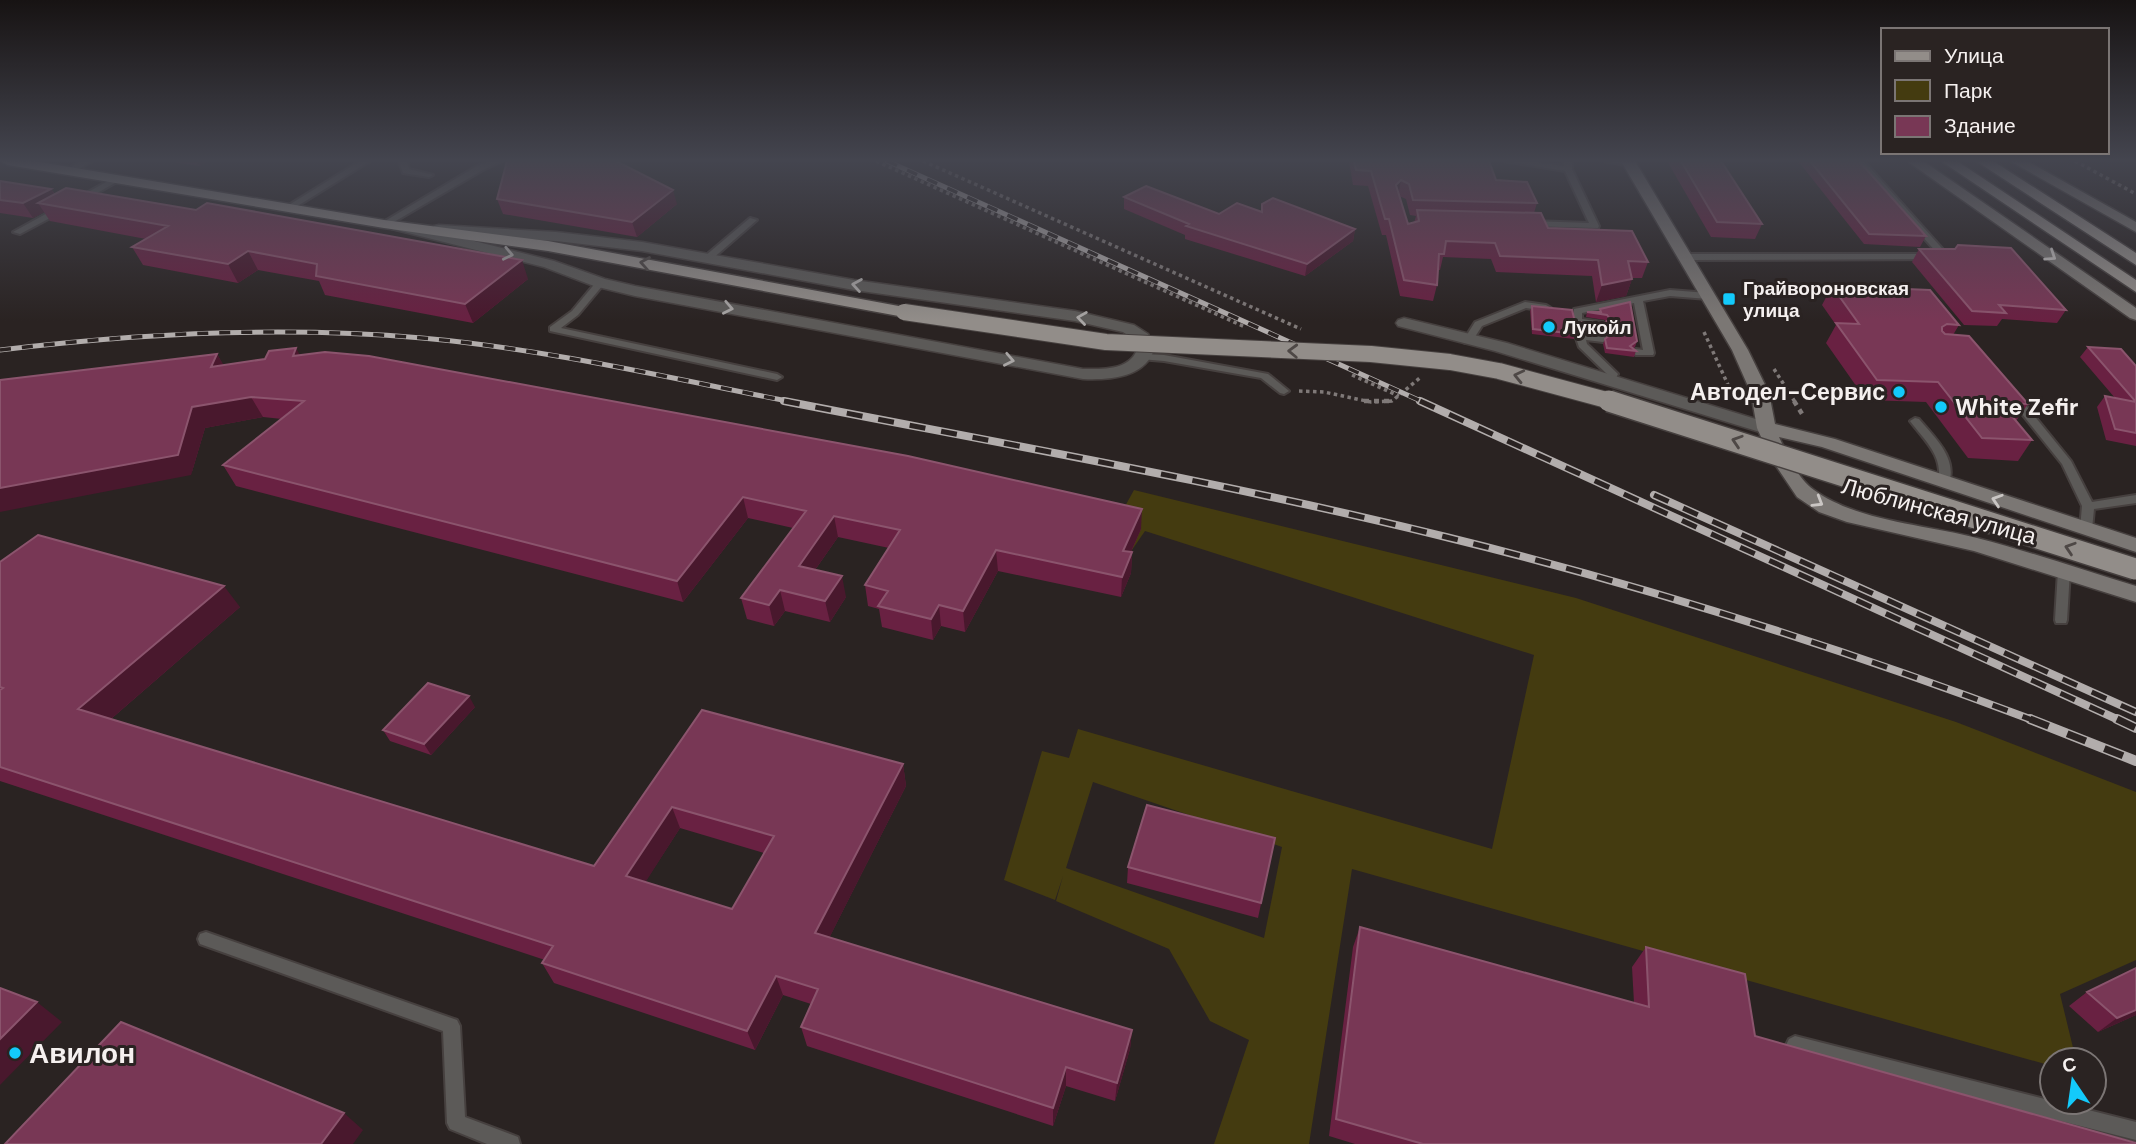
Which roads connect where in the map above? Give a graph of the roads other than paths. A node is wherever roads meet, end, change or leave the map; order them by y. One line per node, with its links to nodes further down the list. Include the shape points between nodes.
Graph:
1 (51, 214): 16 (lane)
2 (326, 214): 13 (main road)
3 (406, 214): 13 (lane)
4 (1590, 214): 12 (lane, via 1595,226)
5 (1659, 214): 17 (main road)
6 (1907, 214): 17 (lane, via 1945,257)
7 (1991, 214): 26 (main road, one-way to 26)
8 (2028, 214): 21 (main road)
9 (2066, 214): 19 (main road)
10 (2112, 214): 15 (main road)
11 (753, 220): 18 (lane)
12 (1527, 224)
13 (389, 225): 14 (main road); 20 (street, one-way to 20, via 549,264)
14 (423, 228): 18 (street, via 618,243); 47 (main road, one-way to 14, bridge, via 1708,431 1499,371 1371,354 1106,342 904,312 548,246)
15 (2136, 228)
16 (17, 232)
17 (1684, 257): 22 (main road)
18 (709, 258): 35 (street, one-way to 18, via 1142,339 1121,326)
19 (2136, 260)
20 (600, 283): 35 (street, one-way to 35, via 1091,375 1124,372); 36 (lane, via 575,313 553,329)
21 (2136, 287)
22 (1707, 296): 23 (lane, via 1670,293); 41 (main road, via 1760,393)
23 (1638, 299): 27 (lane); 31 (lane)
24 (1551, 308): 32 (lane, via 1525,305 1478,324)
25 (1564, 310): 27 (lane)
26 (2136, 315)
27 (1578, 319): 28 (lane)
28 (1599, 319)
29 (1404, 323): 32 (street, Люблинская улица)
30 (1631, 323): 31 (lane)
31 (1643, 324): 34 (lane, via 1647,345)
32 (1468, 341): 37 (street, Люблинская улица)
33 (1603, 344): 37 (lane, via 1581,339 1613,374)
34 (1635, 348)
35 (1144, 357): 38 (lane, via 1264,376)
36 (778, 376)
37 (1610, 380): 41 (street, Люблинская улица)
38 (1284, 391)
39 (2008, 392): 44 (lane, via 2067,463)
40 (1914, 421): 42 (lane, via 1947,462)
41 (1766, 428): 42 (main road, Люблинская улица, via 1828,443); 48 (main road, Люблинская улица, one-way to 48, via 1789,475 1804,493 1826,507)
42 (1944, 483): 45 (main road, Люблинская улица, one-way to 42)
43 (2136, 499): 44 (lane)
44 (2088, 506): 45 (lane)
45 (2086, 529): 46 (main road, Люблинская улица)
46 (2136, 545)
47 (2136, 569)
48 (2064, 571): 49 (main road, Люблинская улица); 50 (lane)
49 (2136, 594)
50 (2061, 620)
51 (206, 939): 54 (lane, via 451,1026 456,1124)
52 (1795, 1045): 53 (lane)
53 (2136, 1130)
54 (511, 1144)

